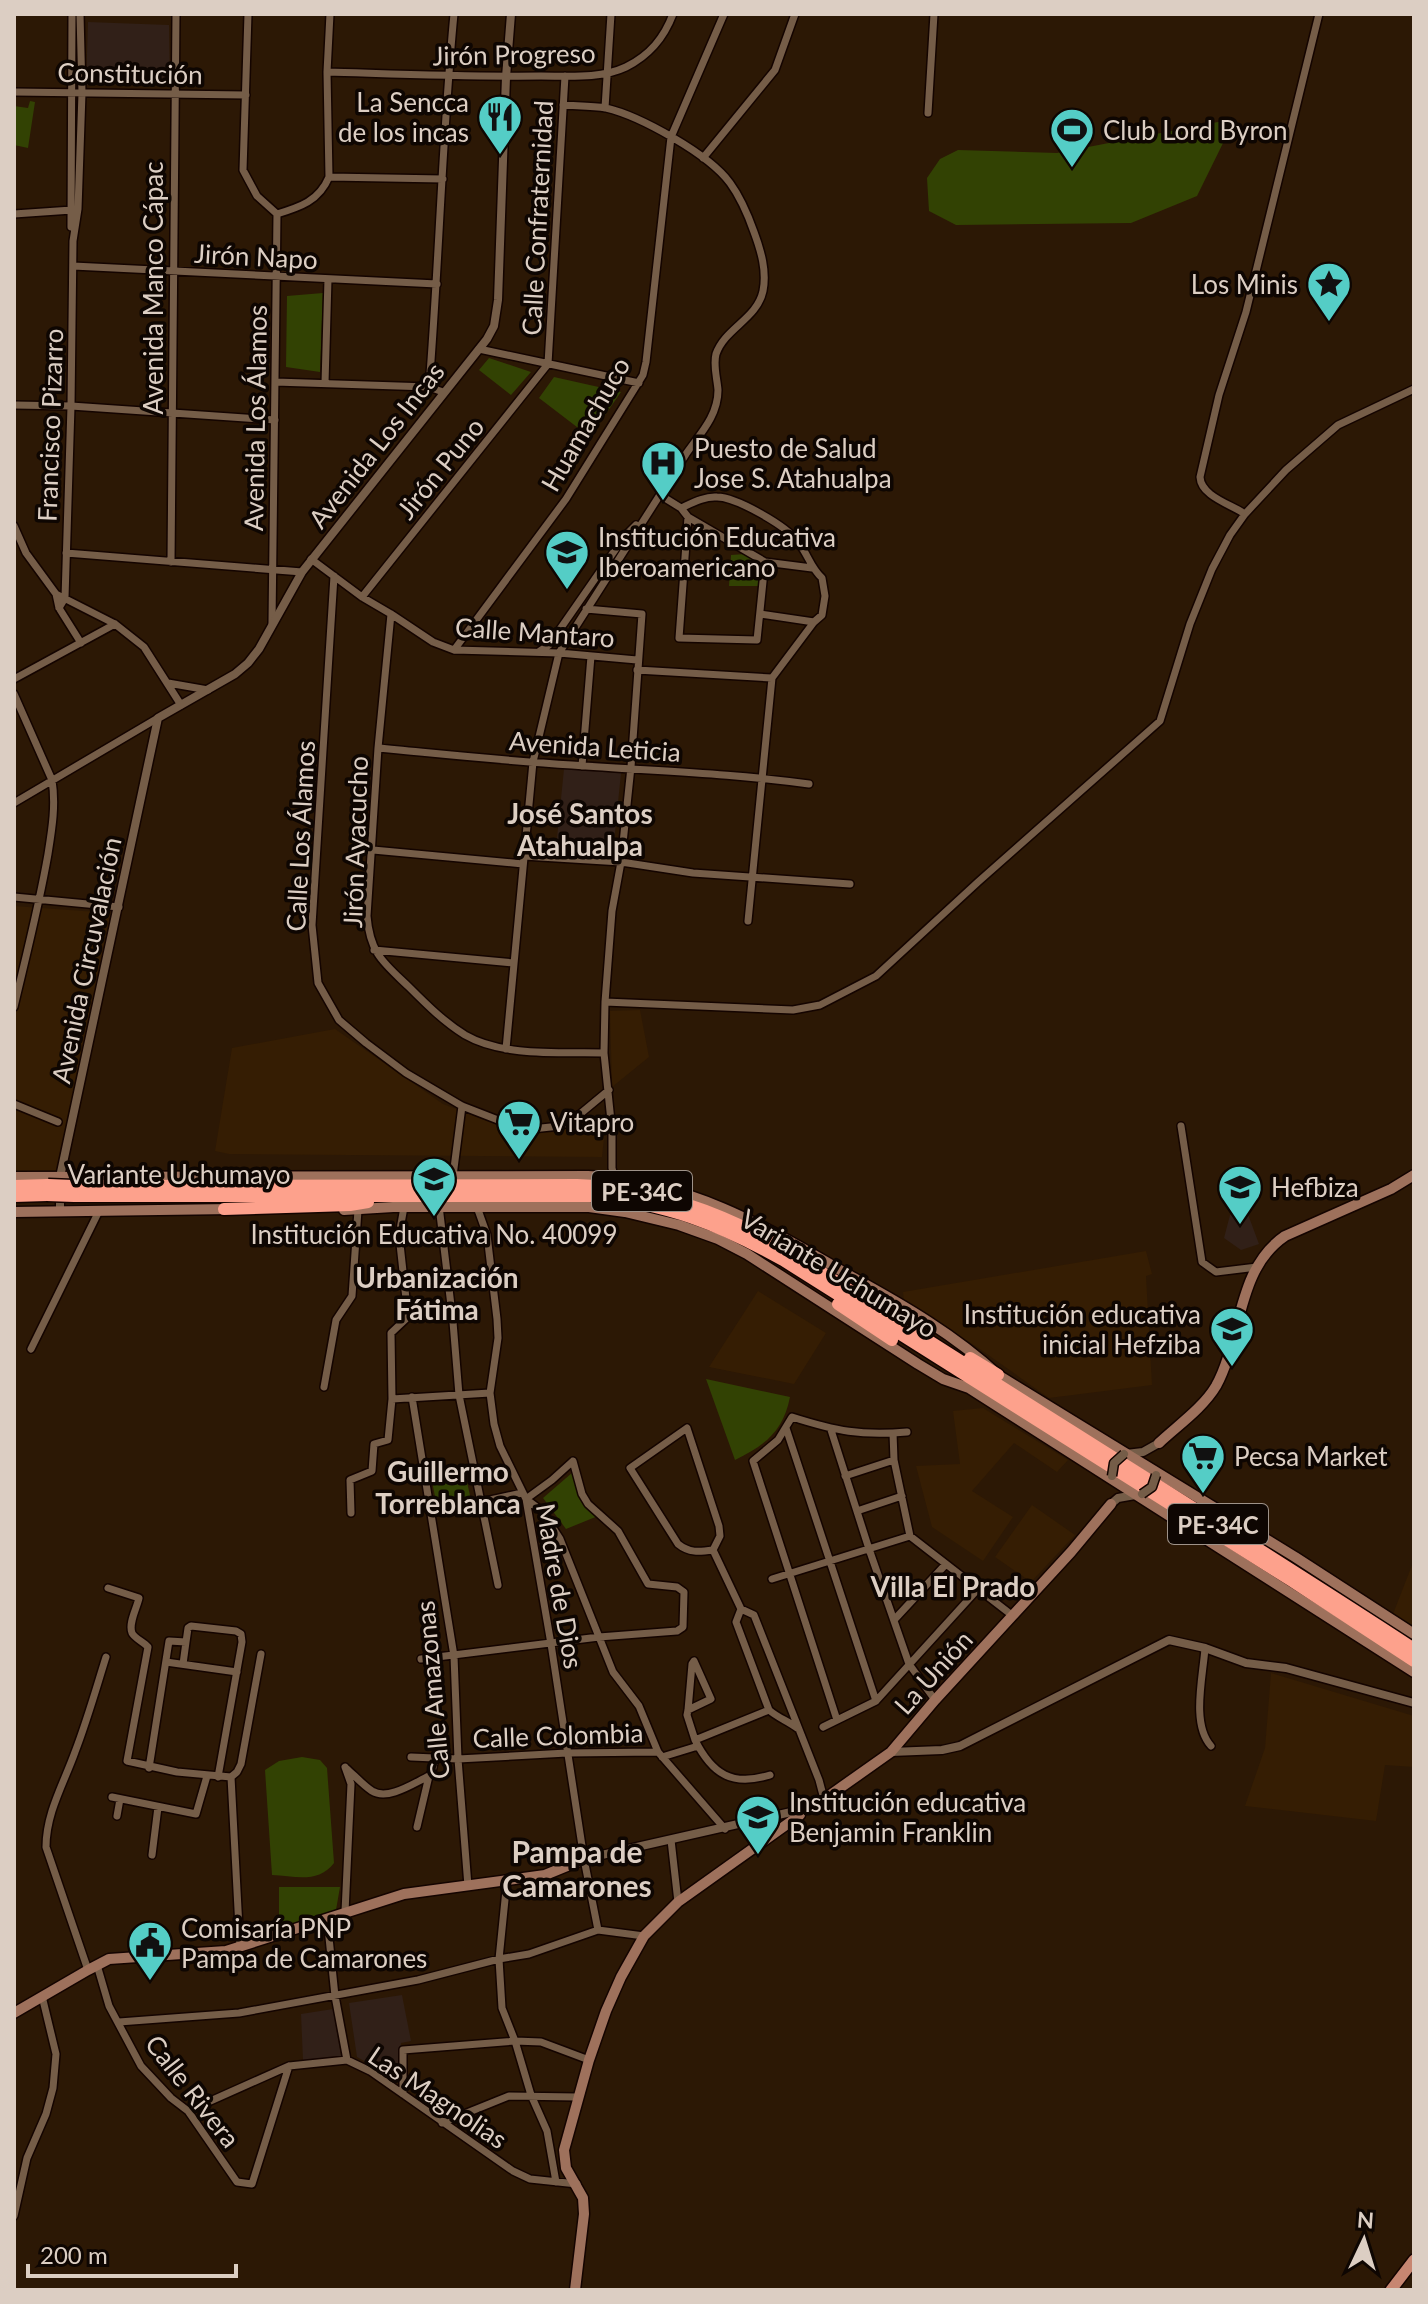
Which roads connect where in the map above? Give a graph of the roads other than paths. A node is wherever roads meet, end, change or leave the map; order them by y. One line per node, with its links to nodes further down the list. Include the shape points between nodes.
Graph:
1 (72, 14): 20 (street, Francisco Pizarro)
2 (80, 14): 21 (street, Francisco Pizarro)
3 (176, 14): 22 (street, Avenida Manco Cápac)
4 (248, 14): 23 (street)
5 (330, 14): 14 (street)
6 (454, 14): 16 (street)
7 (511, 14): 18 (street, Avenida Los Incas)
8 (611, 14): 15 (street)
9 (673, 14): 15 (street, Jirón Progreso, via 665,34 648,53)
10 (724, 14): 27 (street, Huamachuco)
11 (795, 14): 28 (street, via 775,70)
12 (934, 14): 26 (street)
13 (1319, 14): 53 (street, via 1200,477 1206,492)
14 (327, 72): 16 (street, Jirón Progreso); 29 (street)
15 (606, 74): 17 (street, Jirón Progreso); 25 (street)
16 (448, 76): 18 (street, Jirón Progreso); 30 (street)
17 (565, 76): 18 (street, Jirón Progreso); 24 (street, Calle Confraternidad)
18 (506, 77): 39 (street, Avenida Los Incas, via 498,300 494,326)
19 (14, 92): 20 (street, Constitución)
20 (71, 92): 21 (street, Constitución); 31 (street, Francisco Pizarro)
21 (82, 93): 22 (street, Constitución); 31 (street, Francisco Pizarro)
22 (175, 94): 23 (street, Constitución); 35 (street, Avenida Manco Cápac)
23 (246, 95): 33 (street, via 243,170 257,196)
24 (563, 105): 25 (street); 40 (street, Calle Confraternidad)
25 (605, 108): 27 (street)
26 (928, 113)
27 (671, 137): 28 (street); 43 (street, Huamachuco, via 646,362)
28 (703, 158): 51 (street, via 728,180 747,212 761,251 763,293 719,348 715,410)
29 (329, 177): 30 (street); 33 (street, via 307,204)
30 (443, 179): 38 (street)
31 (74, 209): 32 (street); 34 (street, Francisco Pizarro)
32 (14, 214)
33 (277, 214): 36 (street, Avenida Los Álamos)
34 (73, 266): 35 (street, Jirón Napo); 48 (street, Francisco Pizarro)
35 (173, 272): 36 (street, Jirón Napo); 49 (street, Avenida Manco Cápac)
36 (277, 277): 37 (street, Jirón Napo); 41 (street, Avenida Los Álamos)
37 (328, 279): 38 (street, Jirón Napo); 42 (street)
38 (437, 284): 44 (street)
39 (479, 349): 40 (street); 46 (street, Avenida Los Incas)
40 (548, 364): 43 (street); 66 (street, Jirón Puno)
41 (275, 382): 42 (street); 50 (street, Avenida Los Álamos)
42 (325, 383): 44 (street)
43 (639, 383): 76 (street, Huamachuco, via 566,499)
44 (429, 387): 46 (street)
45 (1414, 389): 53 (street, via 1338,425)
46 (443, 392): 58 (street, Avenida Los Incas)
47 (14, 405): 48 (street)
48 (71, 406): 49 (street); 57 (street, Francisco Pizarro)
49 (172, 413): 50 (street); 59 (street, Avenida Manco Cápac)
50 (275, 420): 62 (street, Avenida Los Álamos)
51 (660, 495): 52 (street); 54 (street)
52 (681, 508): 55 (street); 61 (street, via 713,496 746,505 797,540)
53 (1245, 514): 107 (street, via 1212,569 1160,721 876,976 809,1009)
54 (645, 516): 69 (street); 77 (street, via 624,537 549,645)
55 (688, 517): 60 (street); 71 (street, via 679,638 757,640)
56 (14, 526): 65 (street)
57 (66, 553): 59 (street); 67 (street, Francisco Pizarro)
58 (311, 559): 63 (street, Avenida Los Incas); 64 (street, Calle Mantaro)
59 (171, 562): 62 (street)
60 (765, 562): 61 (street); 71 (street)
61 (812, 568): 72 (street, via 822,578 825,596 822,615)
62 (272, 570): 63 (street); 73 (street, Avenida Los Álamos)
63 (302, 572): 73 (street, Avenida Los Incas)
64 (334, 576): 66 (street, Calle Mantaro); 113 (street, Calle Los Álamos, via 312,925 318,983 339,1020 406,1073)
65 (56, 594): 67 (street); 68 (street)
66 (362, 597): 70 (street, Calle Mantaro)
67 (65, 598): 68 (street, Francisco Pizarro); 74 (street)
68 (59, 608): 75 (street)
69 (586, 609): 78 (street); 80 (street, via 642,614)
70 (391, 614): 76 (street, Calle Mantaro); 88 (street, Jirón Ayacucho)
71 (760, 614): 72 (street)
72 (814, 622): 81 (street)
73 (272, 623): 84 (street, Avenida Los Incas, via 248,663)
74 (115, 624): 75 (street); 83 (street, via 144,647)
75 (81, 643): 82 (street)
76 (454, 650): 77 (street, Calle Mantaro)
77 (518, 652): 78 (street, Calle Mantaro)
78 (559, 653): 79 (street, Calle Mantaro); 89 (street)
79 (591, 656): 80 (street, Calle Mantaro); 90 (street)
80 (637, 665): 81 (street, Calle Mantaro); 91 (street)
81 (772, 678): 92 (street)
82 (14, 679)
83 (168, 683): 84 (street); 86 (street)
84 (208, 690): 86 (street, Avenida Los Incas)
85 (14, 694): 93 (street)
86 (181, 705): 87 (street, Avenida Los Incas)
87 (158, 718): 93 (street, Avenida Los Incas); 103 (street, Avenida Circuvalación)
88 (378, 748): 89 (street, Avenida Leticia); 96 (street, Jirón Ayacucho)
89 (533, 762): 90 (street, Avenida Leticia); 97 (street)
90 (582, 766): 91 (street, Avenida Leticia)
91 (631, 767): 92 (street, Avenida Leticia); 98 (street)
92 (763, 778): 94 (street, Avenida Leticia); 99 (street)
93 (52, 780): 95 (street, Avenida Los Incas); 102 (street, via 53,821)
94 (809, 784)
95 (14, 803)
96 (373, 850): 97 (street); 105 (street, Jirón Ayacucho, via 367,916)
97 (524, 860): 98 (street); 106 (street)
98 (621, 862): 99 (street); 107 (street)
99 (753, 878): 100 (street); 104 (street)
100 (850, 884)
101 (14, 897): 102 (street)
102 (41, 898): 103 (street); 108 (street)
103 (119, 907): 119 (street, Avenida Circuvalación)
104 (748, 921)
105 (374, 950): 106 (street); 109 (street, Jirón Ayacucho, via 440,1018 467,1036)
106 (514, 963): 109 (street)
107 (605, 1002): 110 (street)
108 (14, 1007)
109 (506, 1049): 110 (street, Jirón Ayacucho)
110 (604, 1053): 111 (street)
111 (609, 1090): 113 (street, Calle Los Álamos, via 560,1126 532,1129); 120 (street)
112 (14, 1104): 114 (street)
113 (462, 1106): 117 (street)
114 (58, 1122)
115 (1181, 1126): 134 (street, via 1202,1262 1216,1272)
116 (1414, 1175): 134 (main road, via 1285,1236)
117 (453, 1176): 119 (main road, Variante Uchumayo); 120 (main road, Variante Uchumayo)
118 (14, 1177): 119 (main road, Variante Uchumayo)
119 (60, 1177): 131 (street, Avenida Circuvalación)
120 (611, 1177): 128 (street, bridge); 141 (main road, Variante Uchumayo, via 690,1195 755,1222 961,1343)
121 (14, 1186): 122 (highway, Variante Uchumayo / PE-34C)
122 (48, 1190): 123 (highway, Variante Uchumayo / PE-34C, bridge); 124 (highway, Variante Uchumayo / PE-34C)
123 (74, 1191): 125 (highway, Variante Uchumayo / PE-34C); 139 (highway, Variante Uchumayo / PE-34C, via 577,1185 630,1189 735,1222)
124 (14, 1196)
125 (400, 1201): 126 (main road); 129 (highway); 130 (main road); 136 (highway, Variante Uchumayo / PE-34C, via 558,1194 647,1204 731,1232); 138 (street)
126 (439, 1206): 127 (main road); 137 (street)
127 (477, 1207): 128 (main road); 135 (street, Madre de Dios, via 487,1235)
128 (607, 1207): 143 (main road, via 729,1244 876,1339)
129 (224, 1209): 130 (main road); 132 (main road)
130 (358, 1210): 142 (street, via 352,1296 336,1320)
131 (60, 1211): 132 (main road); 133 (main road)
132 (99, 1211): 140 (street)
133 (14, 1212)
134 (1257, 1267): 152 (main road, via 1215,1387)
135 (490, 1274): 137 (street); 144 (street, Madre de Dios, via 498,1338)
136 (813, 1279): 143 (highway, via 851,1314); 189 (highway, Variante Uchumayo / PE-34C)
137 (449, 1280): 138 (street); 145 (street)
138 (405, 1287): 147 (street, via 408,1317 391,1333)
139 (844, 1287): 141 (highway, via 875,1299); 184 (highway, Variante Uchumayo / PE-34C)
140 (31, 1349)
141 (998, 1375): 153 (main road, Variante Uchumayo)
142 (324, 1387)
143 (969, 1388): 157 (main road)
144 (490, 1393): 145 (street); 159 (street, Madre de Dios, via 500,1446)
145 (459, 1395): 146 (street); 161 (street)
146 (412, 1397): 147 (street); 165 (street, Calle Amazonas)
147 (392, 1399): 164 (street, via 388,1440 374,1444 372,1471 350,1480)
148 (786, 1428): 149 (street, via 792,1417); 169 (street); 171 (street, via 753,1461)
149 (831, 1430): 151 (street); 156 (street)
150 (907, 1432): 151 (street)
151 (893, 1433): 154 (street)
152 (1159, 1443): 153 (street); 155 (street, via 1151,1457)
153 (1124, 1454): 155 (main road, Variante Uchumayo); 157 (street, bridge, via 1114,1463)
154 (894, 1460): 156 (street); 160 (street)
155 (1156, 1474): 158 (street, bridge, via 1152,1487); 179 (main road, Variante Uchumayo)
156 (845, 1476): 163 (street)
157 (1112, 1478): 158 (main road); 162 (street)
158 (1139, 1494): 162 (street); 196 (main road)
159 (524, 1496): 161 (street); 180 (street, via 542,1511 560,1539); 180 (street, via 573,1461 588,1504 618,1531 648,1584 684,1592 683,1627 677,1631); 182 (street, Madre de Dios)
160 (902, 1496): 163 (street); 166 (street)
161 (481, 1500): 165 (street); 173 (street)
162 (1111, 1504): 177 (main road, La Unión)
163 (857, 1511): 167 (street)
164 (351, 1513)
165 (431, 1513): 186 (street, Calle Amazonas)
166 (910, 1536): 167 (street); 170 (street)
167 (869, 1549): 169 (street); 178 (street)
168 (713, 1550): 168 (street, via 719,1526 687,1428 630,1468 678,1544 694,1552); 176 (street)
169 (830, 1561): 171 (street); 198 (street)
170 (946, 1564): 175 (street); 178 (street)
171 (789, 1574): 172 (street); 202 (street)
172 (772, 1579)
173 (498, 1585)
174 (108, 1588): 214 (street, via 139,1598 131,1632 148,1647 127,1758)
175 (978, 1589): 177 (street); 193 (street)
176 (741, 1609): 192 (street, via 754,1615); 195 (street, via 736,1622)
177 (1013, 1616): 197 (main road, La Unión)
178 (894, 1620): 193 (street)
179 (1414, 1634)
180 (599, 1637): 182 (street); 209 (street)
181 (186, 1642): 190 (street, via 169,1641); 191 (street); 194 (street, via 191,1626 236,1631 242,1642)
182 (551, 1644): 186 (street); 208 (street, Madre de Dios)
183 (1205, 1648): 199 (street, via 1246,1663 1286,1668); 206 (street, via 1199,1722); 207 (street, via 1164,1642 960,1746)
184 (1414, 1649)
185 (261, 1654): 219 (street, via 241,1764)
186 (454, 1656): 188 (street); 212 (street, Calle Amazonas)
187 (106, 1657): 239 (street, Calle Rivera, via 46,1838)
188 (421, 1659)
189 (1414, 1661)
190 (166, 1662): 191 (street); 214 (street)
191 (183, 1664): 194 (street)
192 (773, 1664): 195 (street); 204 (street)
193 (909, 1664): 197 (street); 198 (street)
194 (237, 1672): 218 (street)
195 (755, 1672): 201 (street)
196 (1414, 1672)
197 (935, 1700): 207 (main road, La Unión)
198 (876, 1701): 202 (street)
199 (1414, 1703)
200 (688, 1710): 200 (street, via 692,1664 694,1661 711,1699); 205 (street)
201 (769, 1710): 204 (street); 205 (street, Calle Colombia)
202 (837, 1720): 203 (street)
203 (823, 1727)
204 (799, 1729): 221 (street)
205 (697, 1743): 209 (street, Calle Colombia); 215 (street, via 710,1766 729,1776)
206 (1211, 1746)
207 (891, 1752): 221 (main road, La Unión)
208 (567, 1753): 209 (street, Calle Colombia); 212 (street, Calle Colombia); 229 (street, Madre de Dios)
209 (660, 1754): 226 (street)
210 (411, 1757): 211 (street, Calle Colombia)
211 (435, 1758): 212 (street, Calle Colombia); 217 (street)
212 (458, 1759): 231 (street, Calle Amazonas)
213 (345, 1767): 220 (street)
214 (149, 1768): 216 (street)
215 (770, 1775)
216 (207, 1776): 218 (street); 222 (street, via 196,1814)
217 (429, 1776): 220 (street, via 378,1794); 225 (street)
218 (218, 1777): 219 (street)
219 (231, 1777): 237 (street)
220 (354, 1781): 233 (street)
221 (824, 1799): 223 (main road, La Unión)
222 (158, 1807): 224 (street, via 116,1798); 228 (street)
223 (800, 1810): 226 (street); 232 (main road, La Unión)
224 (117, 1816)
225 (417, 1827)
226 (725, 1829): 227 (street)
227 (671, 1840): 229 (street); 232 (street)
228 (152, 1855)
229 (584, 1859): 230 (main road, via 545,1875); 235 (street, Madre de Dios)
230 (507, 1880): 231 (main road); 238 (street)
231 (468, 1886): 233 (main road, via 404,1894)
232 (678, 1902): 236 (main road, La Unión)
233 (345, 1912): 234 (main road)
234 (327, 1918): 237 (main road); 241 (street)
235 (598, 1930): 236 (street); 238 (street)
236 (644, 1936): 246 (main road, La Unión, via 621,1977)
237 (240, 1947): 239 (main road, via 109,1959)
238 (499, 1959): 241 (street); 244 (street, via 502,2008)
239 (92, 1967): 240 (main road); 243 (street, Calle Rivera)
240 (42, 1996): 242 (main road); 255 (street, via 56,2054 53,2088 27,2158)
241 (335, 1996): 243 (street, via 239,2013); 245 (street)
242 (14, 2013)
243 (119, 2022): 251 (street, Calle Rivera, via 141,2066)
244 (515, 2041): 246 (street, via 541,2042); 248 (street, via 403,2050); 249 (street)
245 (347, 2060): 247 (street, Las Magnolias); 248 (street, Las Magnolias)
246 (589, 2060): 250 (main road, La Unión)
247 (289, 2066): 251 (street, Las Magnolias); 251 (street, Calle Rivera, via 252,2184 237,2182)
248 (403, 2094): 252 (street, Las Magnolias)
249 (531, 2095): 250 (street); 252 (street, via 509,2096); 253 (street, via 547,2131)
250 (577, 2097): 254 (main road, La Unión, via 564,2150 566,2168)
251 (188, 2111)
252 (442, 2123): 253 (street, Las Magnolias, via 513,2171)
253 (556, 2182): 254 (street, Las Magnolias)
254 (577, 2184): 257 (main road, La Unión, via 584,2214)
255 (14, 2216)
256 (1414, 2260): 258 (main road)
257 (575, 2290)
258 (1391, 2290)

